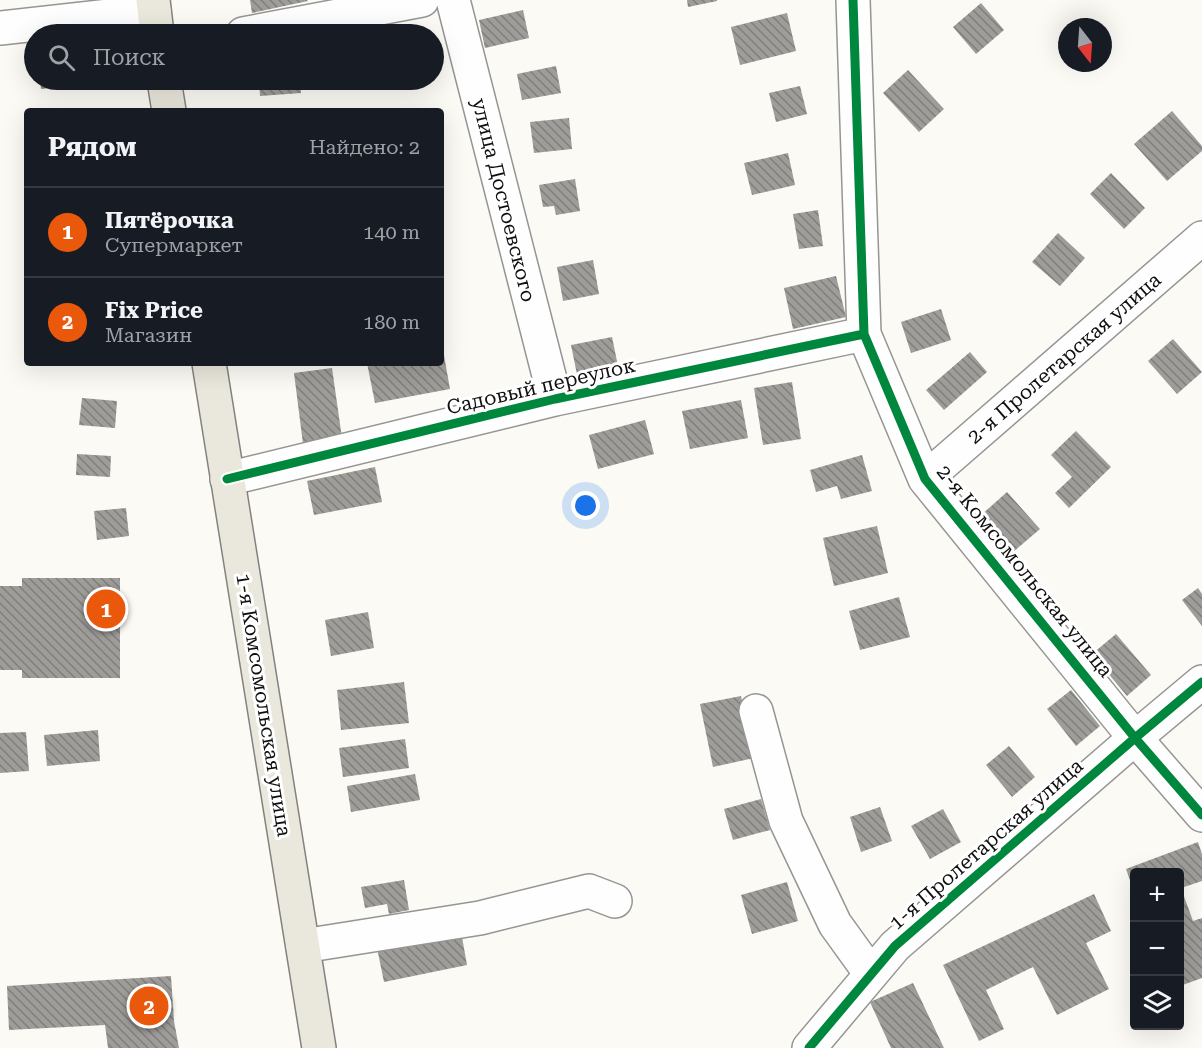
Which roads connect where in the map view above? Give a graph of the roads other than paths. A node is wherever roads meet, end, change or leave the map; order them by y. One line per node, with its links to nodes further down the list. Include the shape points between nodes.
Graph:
1 (422, 0): 6 (street)
2 (453, 0): 14 (street, улица Достоевского)
3 (854, 0): 12 (street, 2-я Комсомольская улица)
4 (154, 15): 5 (street)
5 (47, 24)
6 (296, 24)
7 (24, 26): 8 (street)
8 (0, 28)
9 (166, 90): 10 (main road)
10 (169, 108)
11 (1202, 238): 16 (street, 2-я Пролетарская улица)
12 (864, 334): 14 (street, Садовый переулок); 16 (street, 2-я Комсомольская улица)
13 (209, 366): 15 (main road, 1-я Комсомольская улица)
14 (555, 399): 15 (street, Садовый переулок)
15 (227, 479): 22 (main road, 1-я Комсомольская улица)
16 (925, 479): 19 (street, 2-я Комсомольская улица)
17 (1202, 682): 19 (street, 1-я Пролетарская улица)
18 (756, 711): 23 (street, via 786,821 835,924)
19 (1135, 738): 20 (street, 2-я Комсомольская улица); 23 (street, 1-я Пролетарская улица, via 895,946)
20 (1202, 815)
21 (615, 902): 22 (street, via 589,891 480,918)
22 (303, 946): 24 (main road, 1-я Комсомольская улица)
23 (871, 974): 25 (street, 1-я Пролетарская улица)
24 (319, 1048)
25 (809, 1048)

